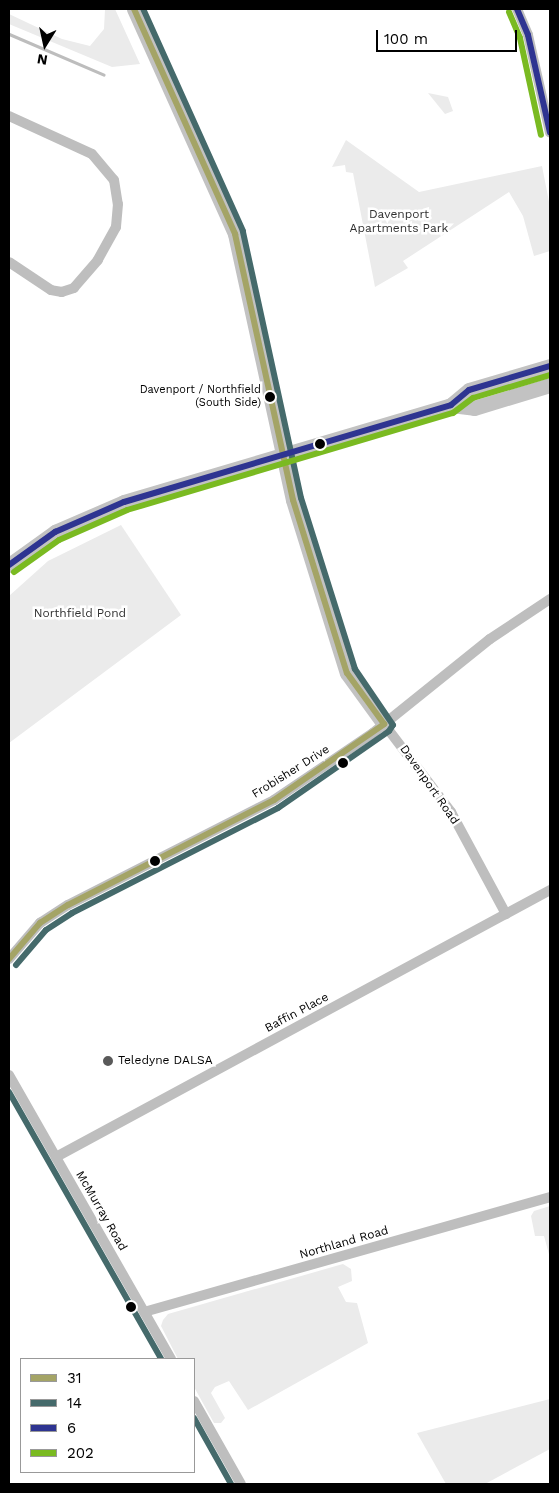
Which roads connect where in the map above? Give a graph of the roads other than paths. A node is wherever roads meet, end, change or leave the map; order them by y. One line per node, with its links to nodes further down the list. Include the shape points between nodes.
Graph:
1 (134, 9): 9 (street, Davenport Road, via 235,234)
2 (517, 9): 4 (street, via 528,35)
3 (9, 116): 5 (street, via 92,154 114,180 118,204 116,226 98,260 74,288 51,290)
4 (550, 133)
5 (9, 262)
6 (550, 366): 8 (street, via 469,390)
7 (550, 385): 8 (street, via 474,408)
8 (452, 405): 9 (street)
9 (282, 456): 10 (street, via 116,505 55,532); 12 (street, Davenport Road, via 343,662 356,689)
10 (9, 565)
11 (550, 599): 12 (street, Frobisher Drive, via 490,639)
12 (384, 724): 14 (street, Davenport Road, via 451,812); 15 (street, Frobisher Drive, via 274,800 68,905 40,924)
13 (550, 890): 14 (street, Baffin Place)
14 (506, 914): 17 (street, Baffin Place)
15 (9, 959)
16 (9, 1075): 17 (street, McMurray Road)
17 (56, 1158): 19 (street, McMurray Road)
18 (550, 1197): 19 (street, Northland Road)
19 (144, 1312): 20 (street, McMurray Road)
20 (169, 1358)
21 (195, 1402): 22 (street)
22 (241, 1484)

